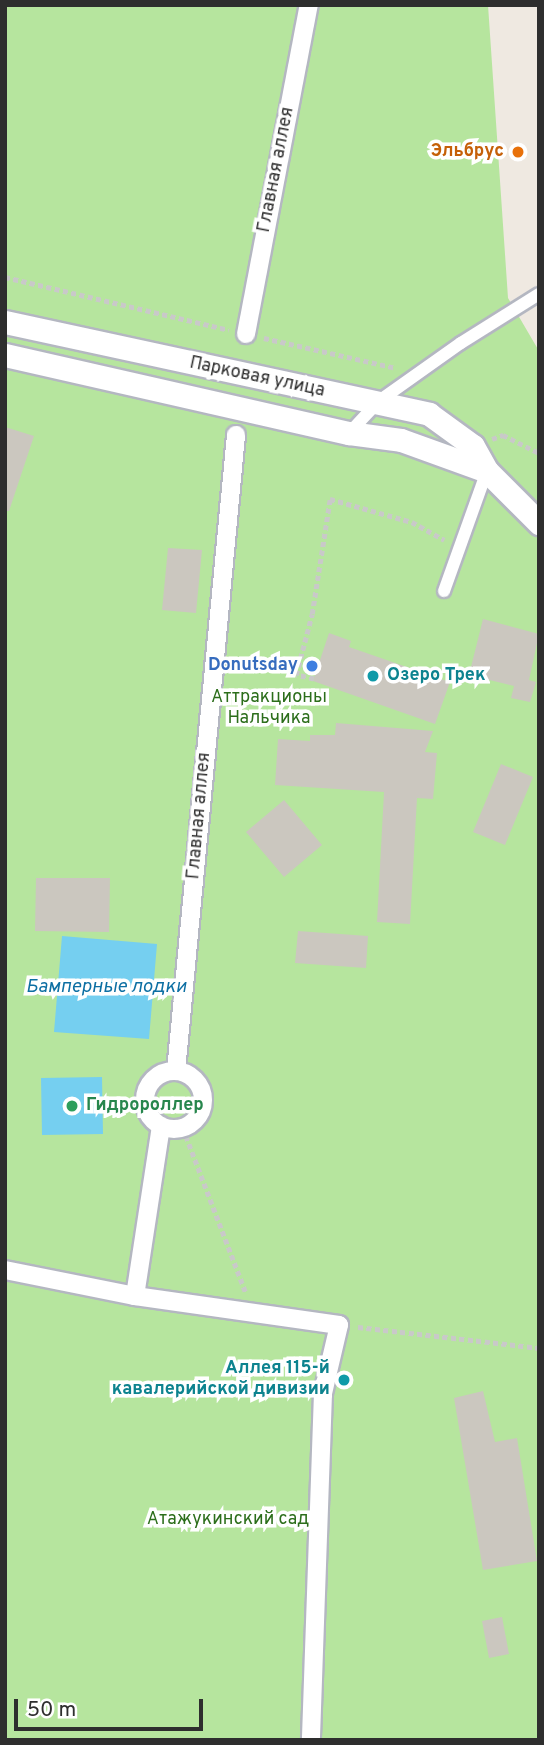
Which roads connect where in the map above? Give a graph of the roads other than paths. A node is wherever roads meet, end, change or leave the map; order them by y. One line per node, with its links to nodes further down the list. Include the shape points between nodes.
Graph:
1 (309, 5): 4 (street, Главная аллея)
2 (539, 294): 6 (lane)
3 (5, 322): 6 (street, Парковая улица)
4 (246, 334)
5 (5, 355): 7 (street, Парковая улица)
6 (379, 401): 7 (lane); 9 (street, Парковая улица, via 429,414 452,428 473,446)
7 (349, 433): 9 (street, Парковая улица, via 401,440)
8 (236, 435): 12 (street, Главная аллея)
9 (487, 471): 10 (street, Парковая улица); 11 (lane)
10 (539, 523)
11 (444, 590)
12 (176, 1071): 13 (street, via 157,1076 146,1092 147,1112); 13 (street, via 193,1078 202,1094 200,1112 182,1128)
13 (161, 1126): 15 (street)
14 (5, 1270): 15 (street)
15 (135, 1296): 16 (street, via 340,1325 323,1392)
16 (311, 1740)

